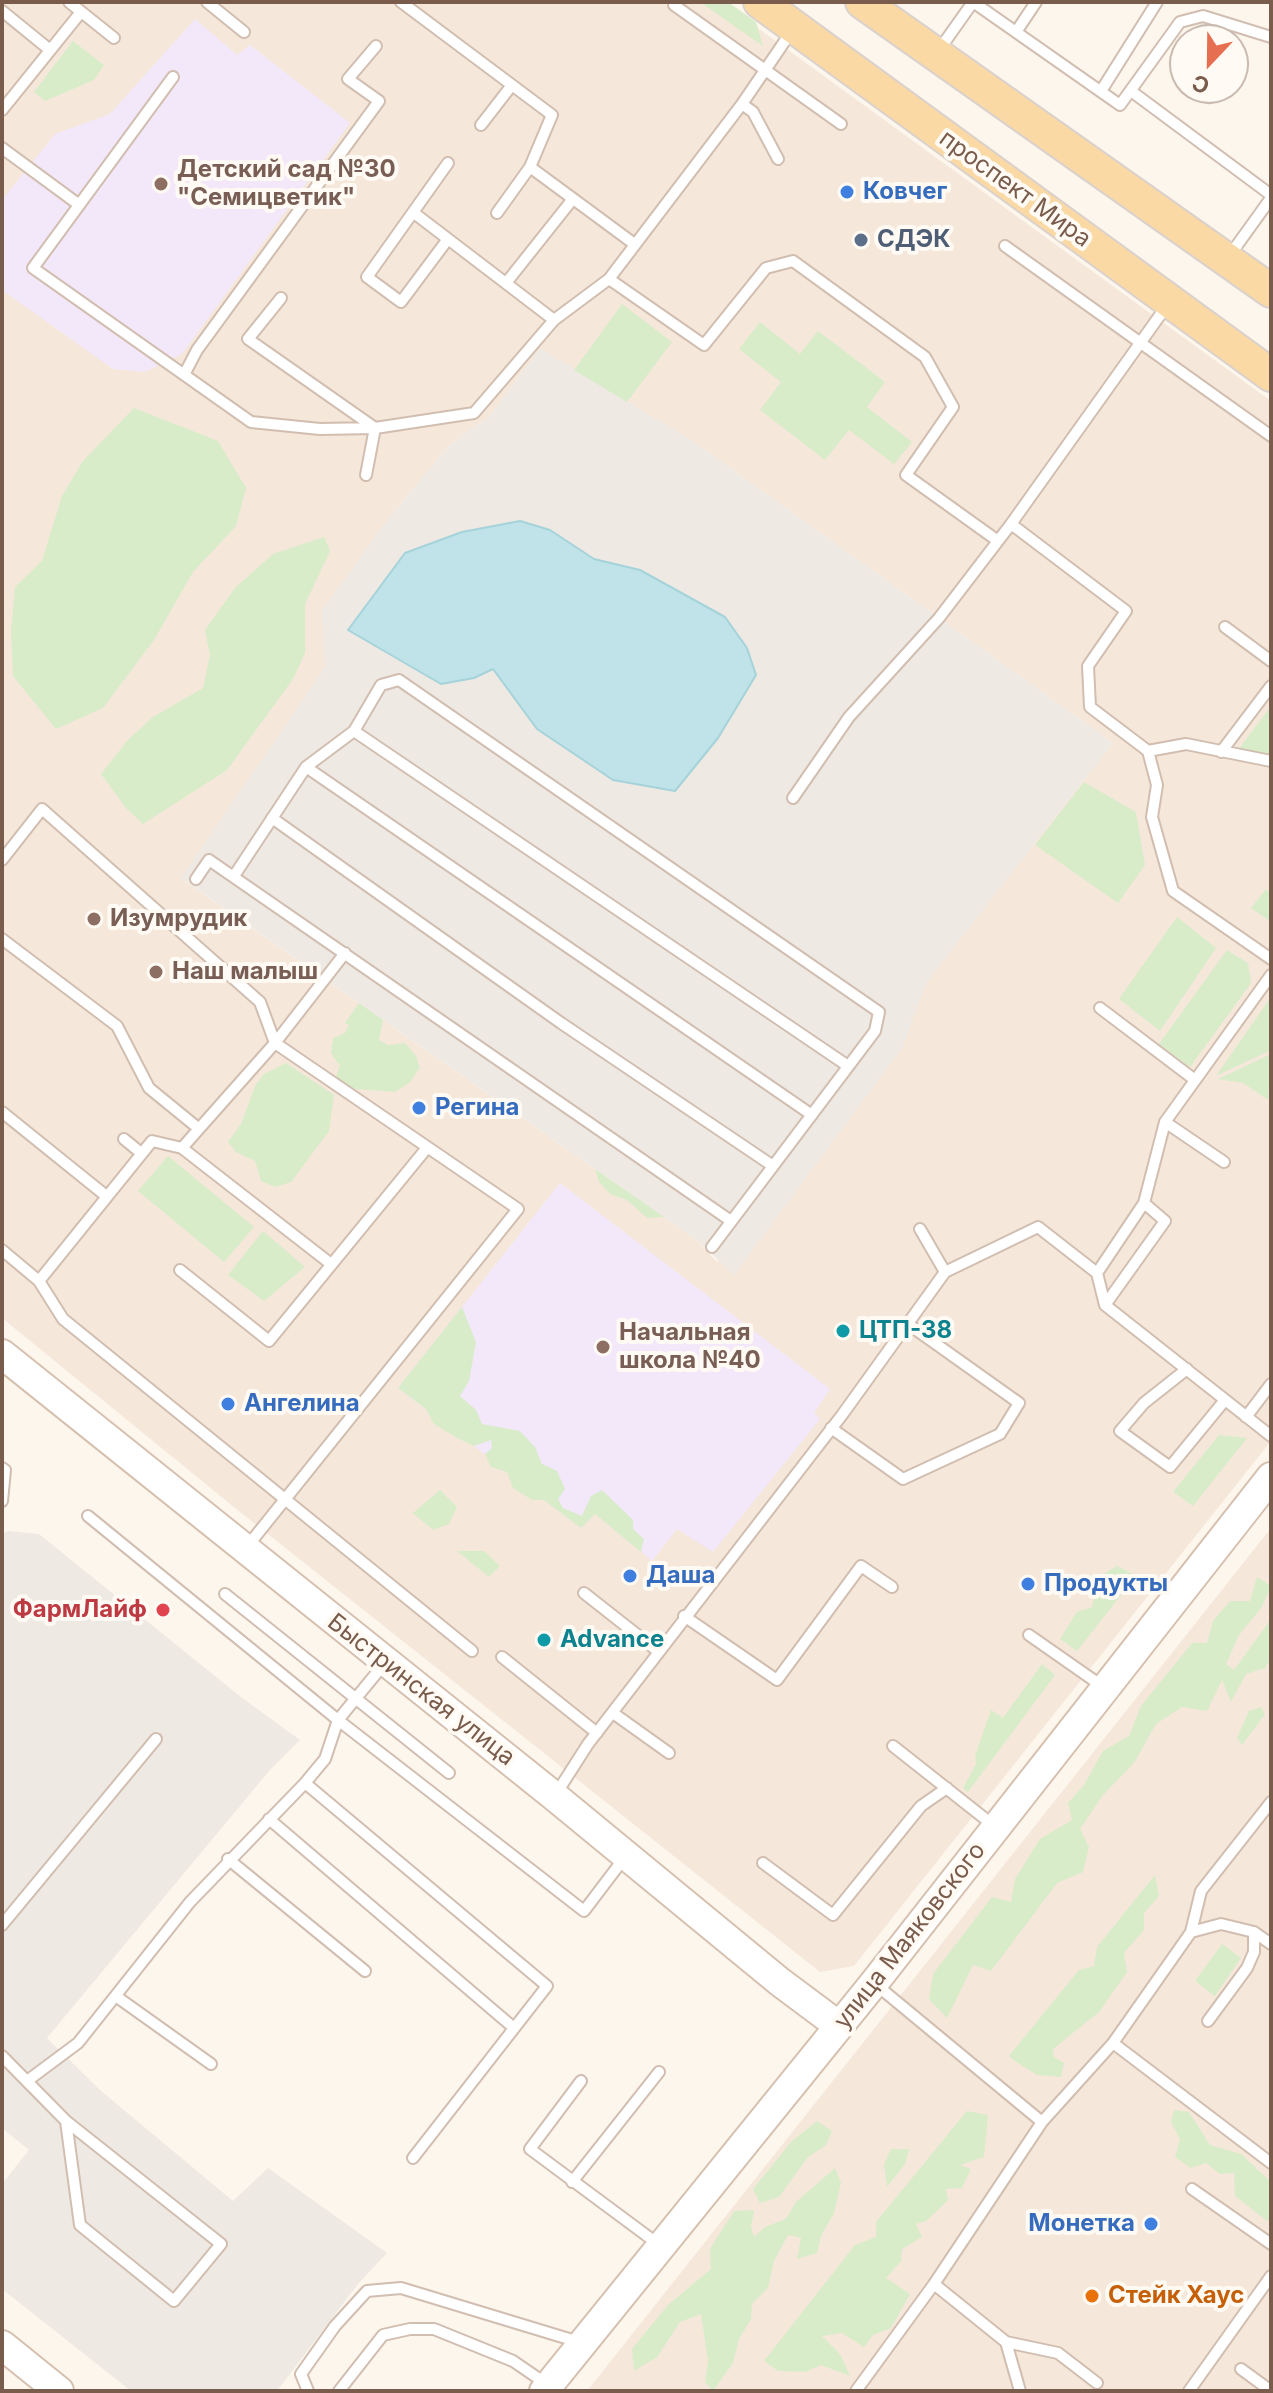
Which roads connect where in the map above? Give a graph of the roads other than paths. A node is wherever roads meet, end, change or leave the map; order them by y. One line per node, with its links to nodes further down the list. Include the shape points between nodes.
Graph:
1 (69, 2): 10 (lane)
2 (207, 2): 12 (lane)
3 (401, 2): 21 (lane)
4 (760, 2): 11 (main road, проспект Мира)
5 (862, 2): 18 (main road)
6 (1036, 2): 13 (lane)
7 (1157, 2): 22 (lane)
8 (674, 5): 19 (lane)
9 (2, 11): 17 (lane)
10 (81, 12): 15 (lane); 17 (lane)
11 (794, 27): 19 (lane); 45 (main road, проспект Мира)
12 (244, 32)
13 (1016, 32): 18 (lane, via 973,2); 22 (lane)
14 (1271, 37): 23 (lane, via 1203,16 1180,22)
15 (114, 38)
16 (376, 46): 48 (lane, via 348,79 379,101)
17 (50, 50): 25 (lane)
18 (935, 55): 40 (main road)
19 (765, 70): 24 (lane); 26 (lane)
20 (173, 77): 34 (lane)
21 (512, 85): 27 (lane); 31 (lane, via 552,115)
22 (1101, 91): 23 (lane, via 1120,105)
23 (1131, 91): 32 (lane)
24 (742, 104): 29 (lane, via 753,112); 38 (lane)
25 (2, 110)
26 (841, 124)
27 (481, 125)
28 (2, 148): 34 (lane)
29 (778, 159)
30 (448, 163): 35 (lane)
31 (530, 167): 33 (lane); 36 (lane)
32 (1271, 196): 40 (lane)
33 (572, 200): 38 (lane); 42 (lane)
34 (78, 204): 48 (lane, via 33,268)
35 (414, 213): 37 (lane); 37 (lane, via 367,277 401,302)
36 (497, 213)
37 (448, 239): 42 (lane)
38 (633, 243): 41 (lane)
39 (1005, 246): 47 (lane)
40 (1227, 260): 43 (main road)
41 (609, 279): 46 (lane); 54 (lane, via 704,345 766,268 793,261 925,357 953,407 906,475)
42 (506, 283): 46 (lane)
43 (1271, 291)
44 (281, 298): 50 (lane, via 248,339)
45 (1169, 302): 47 (lane); 49 (main road, проспект Мира)
46 (554, 320): 50 (lane, via 474,413)
47 (1140, 341): 51 (lane); 53 (lane)
48 (185, 373): 50 (lane, via 251,422)
49 (1271, 375)
50 (375, 428): 52 (lane)
51 (1271, 436)
52 (366, 475)
53 (1011, 524): 54 (lane); 59 (lane, via 1126,611 1088,666 1090,707)
54 (998, 541): 63 (lane, via 939,618 849,717)
55 (1225, 627): 56 (lane)
56 (1271, 661)
57 (1271, 686): 60 (lane)
58 (354, 731): 62 (lane); 74 (lane); 74 (lane, via 381,685 399,680 879,1012 875,1031)
59 (1148, 751): 60 (lane, via 1186,744); 70 (lane, via 1157,785 1152,817 1173,891)
60 (1221, 752): 61 (lane)
61 (1271, 761)
62 (306, 767): 64 (lane); 77 (lane)
63 (793, 798)
64 (272, 818): 66 (lane); 85 (lane)
65 (2, 860): 73 (lane, via 42,809 260,1002)
66 (234, 876): 67 (lane, via 209,860); 69 (lane)
67 (196, 879)
68 (2, 939): 79 (lane, via 117,1026 149,1088)
69 (345, 953): 73 (lane); 88 (lane)
70 (1271, 959)
71 (1271, 975): 75 (lane)
72 (1100, 1008): 75 (lane)
73 (275, 1043): 79 (lane); 82 (lane)
74 (848, 1066): 77 (lane)
75 (1195, 1080): 78 (lane)
76 (2, 1112): 86 (lane)
77 (812, 1115): 85 (lane)
78 (1165, 1122): 84 (lane); 87 (lane)
79 (198, 1128): 81 (lane)
80 (124, 1139): 83 (lane)
81 (182, 1148): 83 (lane, via 152,1141); 92 (lane)
82 (426, 1149): 92 (lane); 108 (lane, via 518,1209)
83 (141, 1153): 86 (lane)
84 (1224, 1162)
85 (773, 1166): 88 (lane)
86 (105, 1195): 96 (lane)
87 (1144, 1203): 95 (lane); 97 (lane, via 1165,1221)
88 (731, 1221): 90 (lane)
89 (920, 1229): 94 (lane)
90 (712, 1247)
91 (2, 1250): 96 (lane)
92 (331, 1264): 93 (lane, via 269,1341)
93 (180, 1270)
94 (945, 1272): 95 (lane, via 1038,1227); 98 (lane)
95 (1097, 1273): 97 (lane)
96 (39, 1281): 108 (lane, via 63,1319)
97 (1105, 1305): 100 (lane)
98 (908, 1324): 104 (lane); 104 (lane, via 1019,1403 1000,1434 903,1479)
99 (2, 1354): 111 (main road, Быстринская улица)
100 (1187, 1369): 102 (lane); 102 (lane, via 1144,1403 1120,1431 1170,1467)
101 (1271, 1384): 103 (lane)
102 (1225, 1400): 103 (lane)
103 (1246, 1417): 105 (lane)
104 (831, 1428): 115 (lane)
105 (1271, 1436)
106 (2, 1468): 109 (lane)
107 (1271, 1477): 121 (main road, улица Маяковского)
108 (284, 1497): 111 (lane); 117 (lane)
109 (2, 1501)
110 (88, 1516): 124 (lane)
111 (245, 1550): 120 (main road, Быстринская улица)
112 (892, 1587): 115 (lane, via 861,1566 777,1680)
113 (584, 1593): 118 (lane)
114 (225, 1594): 122 (lane)
115 (684, 1616): 118 (lane)
116 (1029, 1635): 121 (lane)
117 (472, 1651)
118 (659, 1652): 123 (lane)
119 (502, 1657): 125 (lane)
120 (385, 1662): 122 (lane); 132 (main road, Быстринская улица)
121 (1103, 1687): 135 (main road, улица Маяковского)
122 (356, 1698): 124 (lane); 129 (lane)
123 (613, 1713): 125 (lane); 128 (lane)
124 (338, 1720): 130 (lane, via 325,1759); 136 (lane, via 584,1911)
125 (597, 1733): 132 (lane)
126 (156, 1739): 139 (lane)
127 (893, 1746): 131 (lane)
128 (669, 1753)
129 (449, 1773)
130 (305, 1783): 134 (lane); 148 (lane, via 547,1986)
131 (947, 1788): 135 (lane); 138 (lane, via 921,1806 833,1915)
132 (554, 1796): 136 (main road, Быстринская улица)
133 (1271, 1802): 140 (lane, via 1201,1891)
134 (269, 1819): 137 (lane); 148 (lane)
135 (995, 1827): 144 (main road, улица Маяковского)
136 (627, 1856): 147 (main road, Быстринская улица)
137 (228, 1859): 143 (lane); 145 (lane)
138 (763, 1863)
139 (2, 1925)
140 (1191, 1932): 141 (lane, via 1221,1924); 149 (lane)
141 (1254, 1932): 142 (lane); 146 (lane, via 1247,1968)
142 (1271, 1944)
143 (365, 1971)
144 (874, 1983): 147 (main road, улица Маяковского); 156 (lane)
145 (117, 1997): 151 (lane); 153 (lane, via 64,2056)
146 (1208, 2021)
147 (839, 2026): 162 (main road, улица Маяковского)
148 (514, 2028): 157 (lane)
149 (1113, 2043): 156 (lane); 158 (lane)
150 (2, 2056): 153 (lane)
151 (211, 2064)
152 (659, 2072): 159 (lane)
153 (27, 2081): 155 (lane)
154 (581, 2081): 159 (lane, via 530,2149)
155 (66, 2121): 155 (lane, via 221,2244 174,2301 80,2225)
156 (1042, 2122): 164 (lane)
157 (413, 2158)
158 (1271, 2163)
159 (572, 2182): 162 (lane)
160 (1192, 2189): 161 (lane)
161 (1271, 2244)
162 (660, 2246): 166 (main road, улица Маяковского)
163 (1271, 2276): 176 (lane)
164 (934, 2284): 165 (lane); 174 (lane)
165 (1006, 2342): 169 (lane, via 1058,2353); 175 (lane)
166 (581, 2343): 170 (main road, улица Маяковского); 172 (lane, via 401,2288 367,2291 301,2374)
167 (2, 2345): 171 (main road)
168 (1241, 2369): 177 (lane)
169 (1097, 2383)
170 (546, 2388): 173 (lane, via 513,2361 434,2329 410,2329 383,2335 366,2349)
171 (59, 2391)
172 (308, 2391)
173 (339, 2391)
174 (856, 2391)
175 (1020, 2391)
176 (1189, 2391)
177 (1271, 2391)

